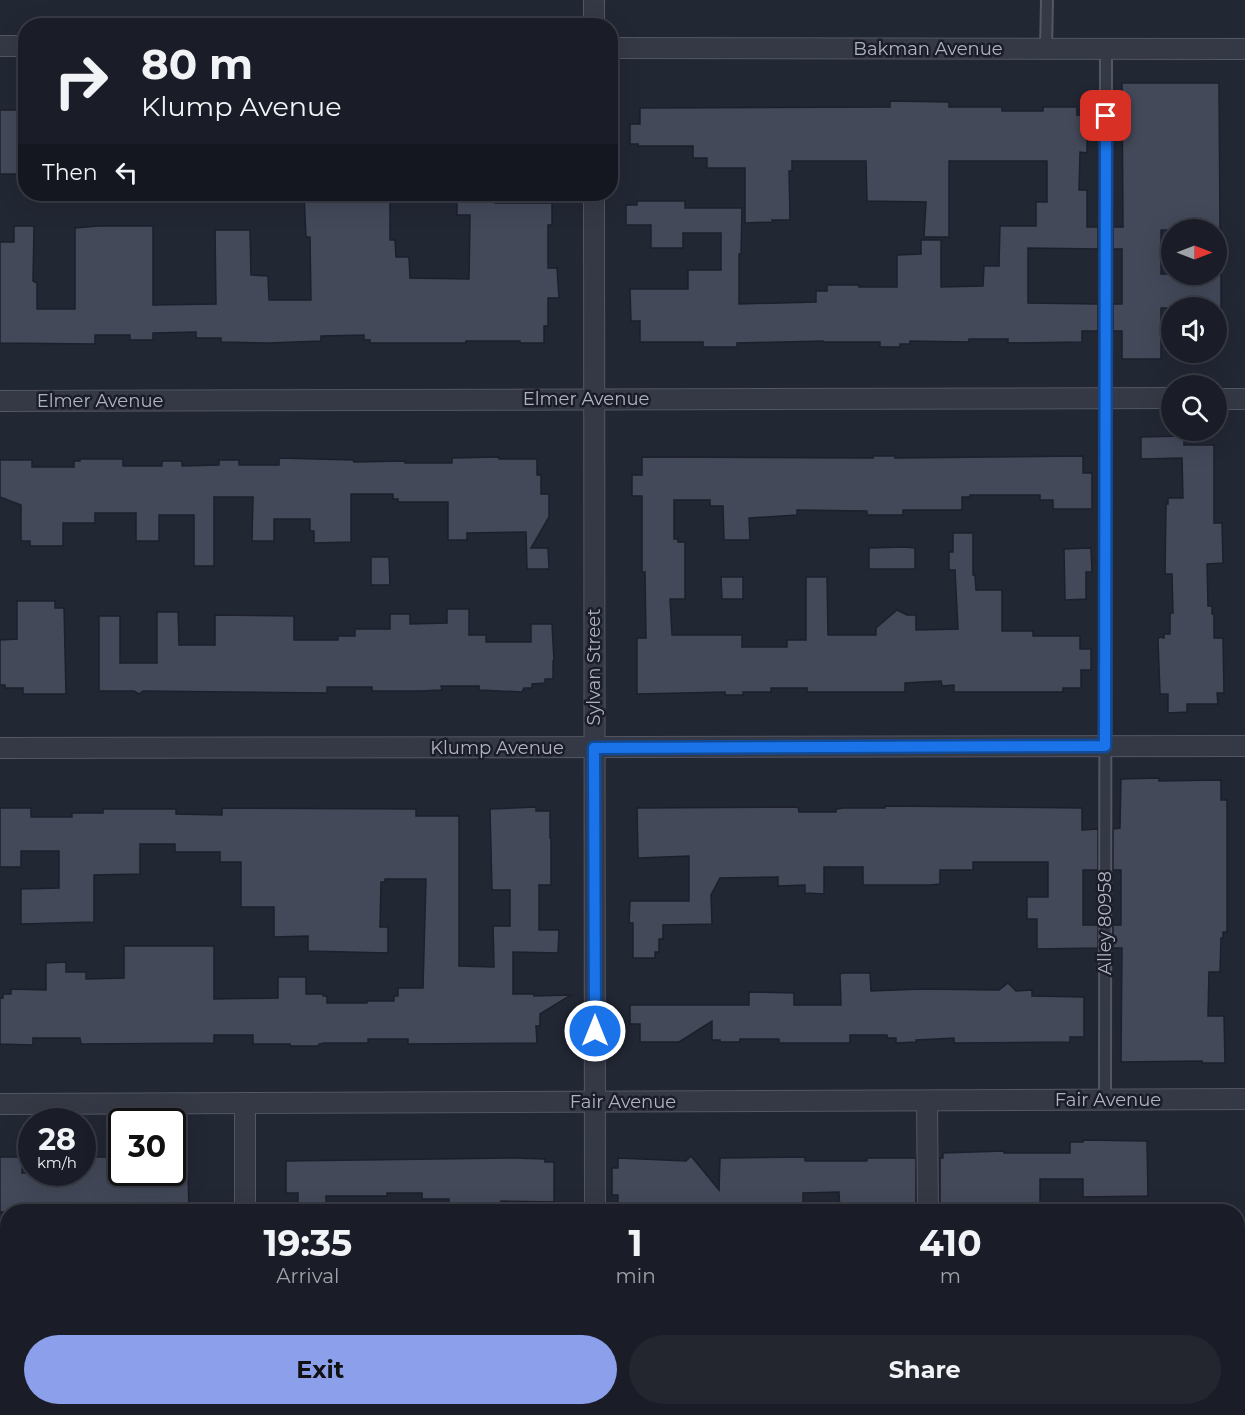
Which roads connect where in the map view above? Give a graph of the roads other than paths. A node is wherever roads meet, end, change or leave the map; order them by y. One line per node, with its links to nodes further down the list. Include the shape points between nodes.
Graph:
1 (594, 0): 3 (street)
2 (1047, 0): 7 (lane)
3 (594, 18)
4 (0, 46): 5 (street)
5 (18, 46)
6 (618, 48): 7 (street, Bakman Avenue)
7 (1046, 49): 9 (street, Bakman Avenue)
8 (1245, 49): 9 (street, Bakman Avenue)
9 (1106, 50): 11 (lane, Alley 80958)
10 (594, 201): 13 (street, Sylvan Street)
11 (1106, 398): 12 (street, Elmer Avenue); 13 (street, Elmer Avenue); 17 (lane, Alley 80958)
12 (1161, 398)
13 (593, 399): 16 (street, Elmer Avenue); 20 (street, Sylvan Street)
14 (1227, 399): 15 (street)
15 (1245, 399)
16 (0, 401)
17 (1105, 746): 18 (street, Klump Avenue); 20 (street, Klump Avenue); 22 (lane, Alley 80958)
18 (1245, 746)
19 (0, 748): 20 (street, Klump Avenue)
20 (594, 748): 24 (street, Sylvan Street)
21 (1245, 1099): 22 (street, Fair Avenue)
22 (1105, 1100): 23 (street, Fair Avenue)
23 (927, 1101): 24 (street, Fair Avenue); 29 (street)
24 (595, 1102): 25 (street, Fair Avenue); 28 (street, Sylvan Street)
25 (245, 1103): 26 (street, Fair Avenue); 27 (street)
26 (0, 1104)
27 (245, 1204)
28 (595, 1204)
29 (928, 1204)

